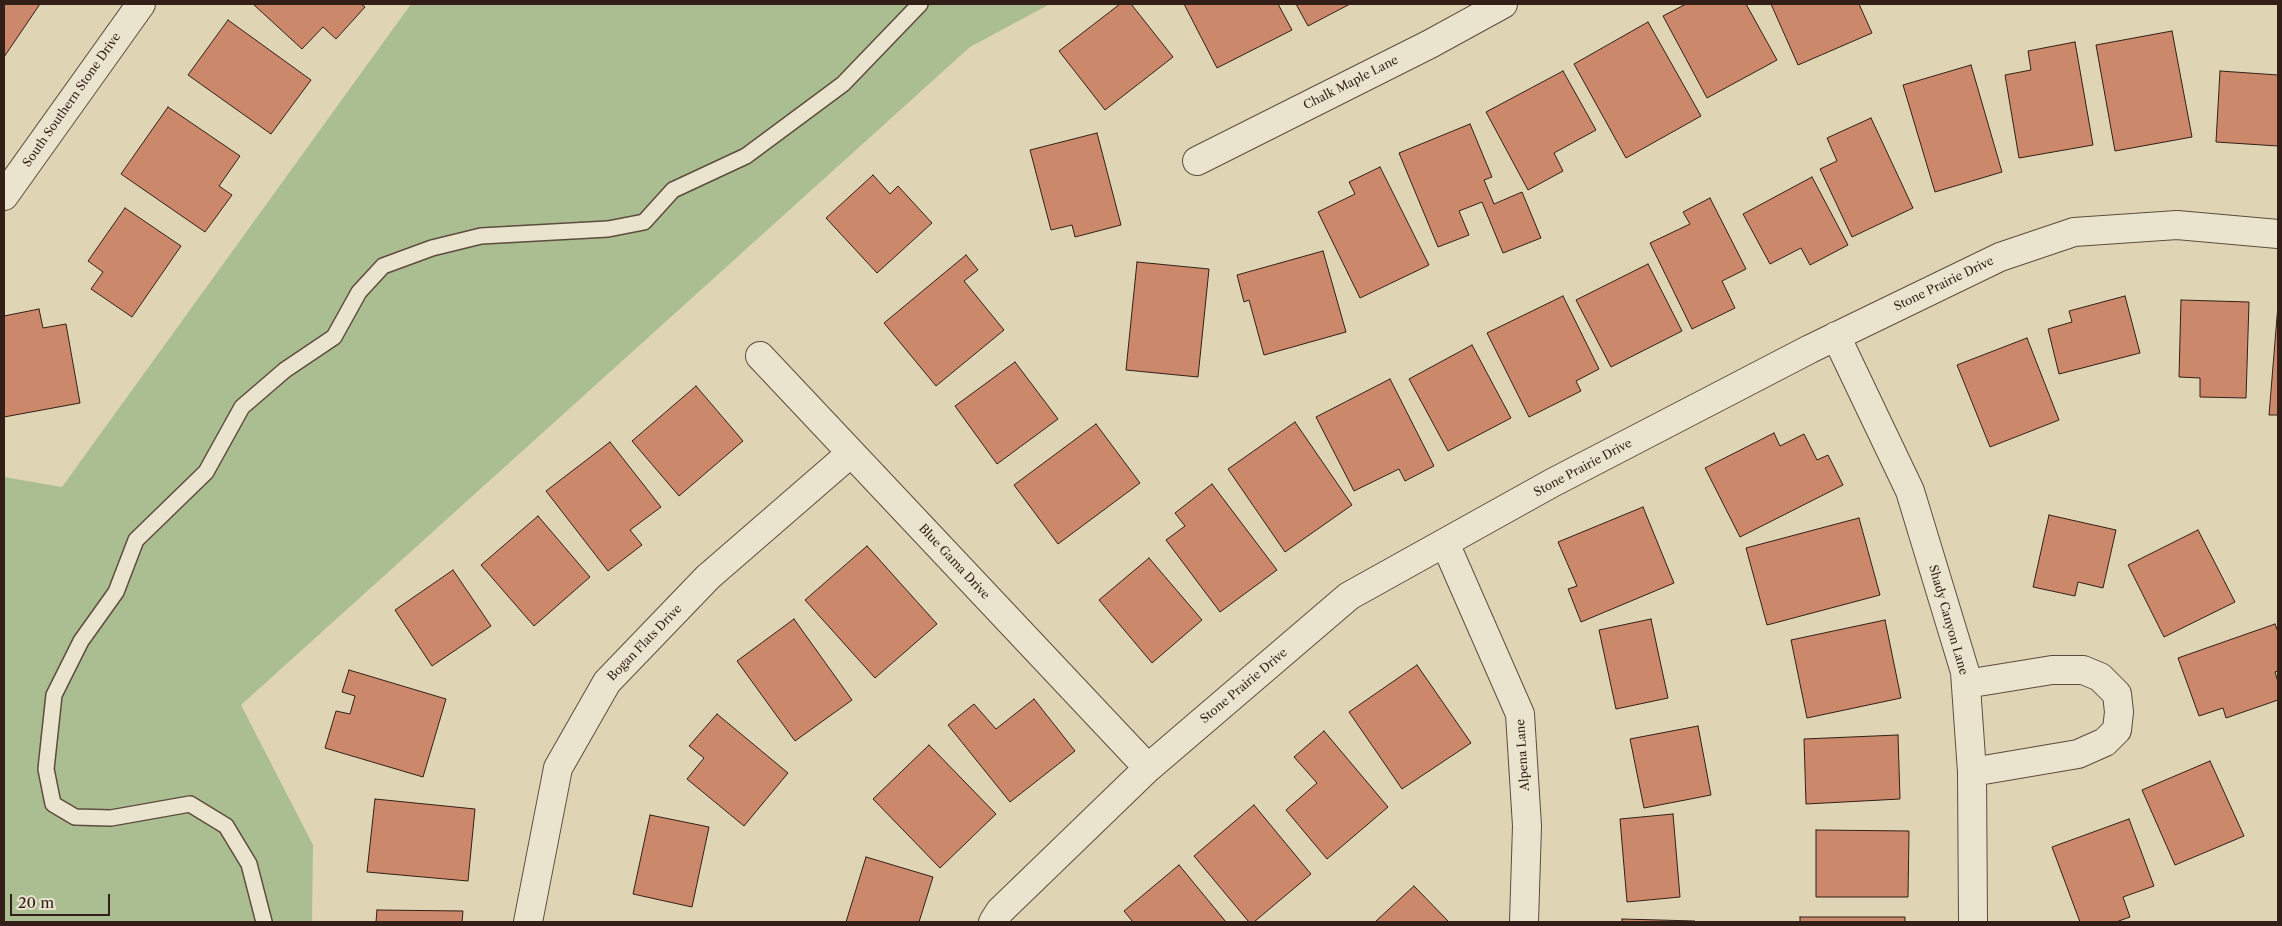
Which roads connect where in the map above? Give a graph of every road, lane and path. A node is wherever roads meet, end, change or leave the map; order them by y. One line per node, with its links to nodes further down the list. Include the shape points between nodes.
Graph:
1 (141, 4): 5 (street, South Southern Stone Drive)
2 (920, 4): 14 (lane, via 843,84 746,156 673,190 644,222 608,229 481,236 432,248 384,266 359,292 334,337 284,370 242,407 206,472 136,540 116,592 80,640 54,695 46,769 53,804 75,818 111,818 190,804 226,826 249,864)
3 (1504, 4): 4 (street, Chalk Maple Lane)
4 (1197, 161)
5 (4, 196)
6 (2278, 234): 7 (street, Stone Prairie Drive, via 2177,225 2074,232 2000,257)
7 (1836, 336): 10 (street, Stone Prairie Drive, via 1552,483); 11 (street, Shady Canyon Lane, via 1910,491)
8 (760, 356): 9 (street, Blue Gama Drive)
9 (851, 454): 12 (street, Blue Gama Drive); 15 (street, Bogan Flats Drive, via 708,577 607,682 558,768)
10 (1445, 543): 12 (street, Stone Prairie Drive, via 1349,596); 17 (street, Alpena Lane, via 1520,714 1527,826)
11 (1966, 684): 13 (street, Shady Canyon Lane); 13 (street, via 2052,670 2084,670 2100,677 2117,694 2119,712 2116,730 2106,742 2078,754)
12 (1148, 768): 16 (street, Stone Prairie Drive, via 1000,911)
13 (1972, 772): 18 (street, Shady Canyon Lane)
14 (264, 922)
15 (528, 922)
16 (993, 922)
17 (1524, 922)
18 (1972, 922)

